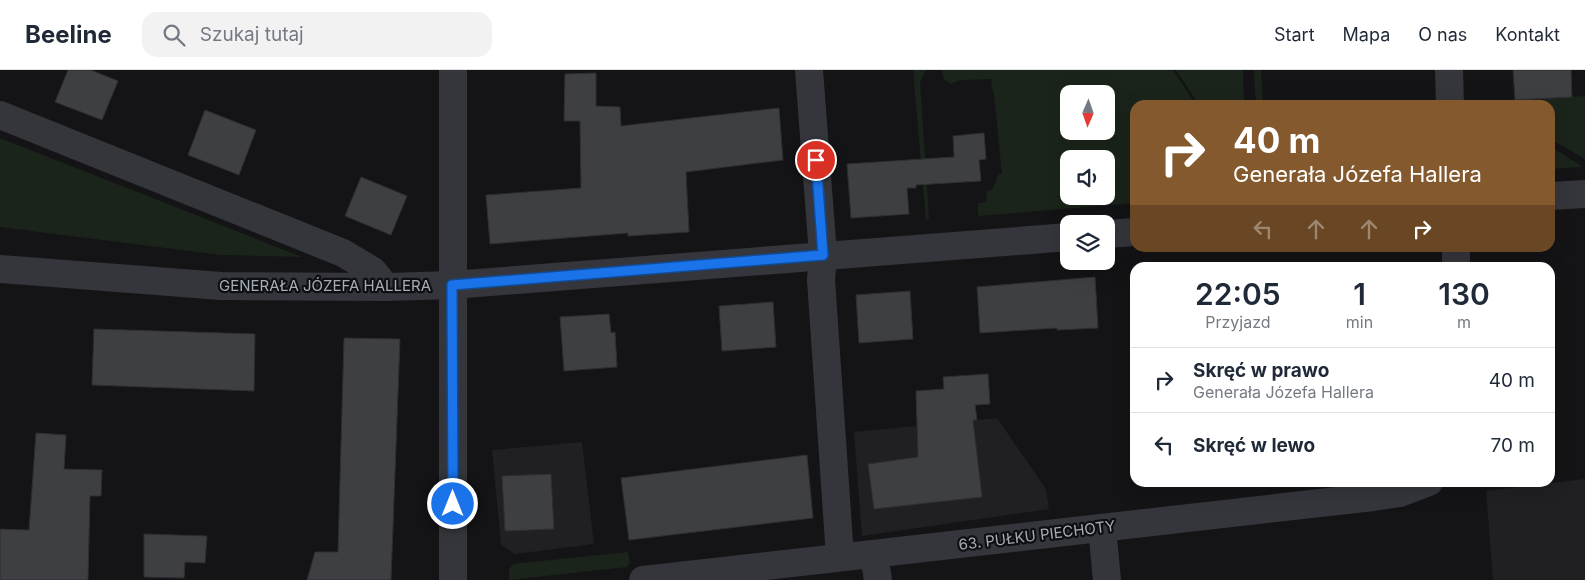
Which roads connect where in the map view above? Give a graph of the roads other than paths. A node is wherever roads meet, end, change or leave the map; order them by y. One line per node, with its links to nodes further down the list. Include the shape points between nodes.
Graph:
1 (453, 70): 13 (street)
2 (809, 70): 11 (street)
3 (1449, 70): 4 (street)
4 (1450, 100)
5 (0, 115): 14 (street, via 343,253 374,271)
6 (1585, 194): 7 (street)
7 (1555, 196)
8 (1130, 232): 9 (street)
9 (1115, 233)
10 (1060, 238): 11 (street, GENERAŁA JÓZEFA HALLERA)
11 (823, 255): 13 (street, GENERAŁA JÓZEFA HALLERA); 17 (street, via 821,280)
12 (0, 269): 14 (street, GENERAŁA JÓZEFA HALLERA, via 195,285)
13 (452, 285): 14 (street, GENERAŁA JÓZEFA HALLERA); 19 (street)
14 (386, 287)
15 (1418, 487): 16 (street, 63. PUŁKU PIECHOTY, via 1390,495)
16 (1102, 528): 18 (street, 63. PUŁKU PIECHOTY); 21 (street)
17 (840, 557): 18 (street, 63. PUŁKU PIECHOTY); 20 (street, 63. PUŁKU PIECHOTY)
18 (876, 567)
19 (453, 580)
20 (643, 580)
21 (1107, 580)

